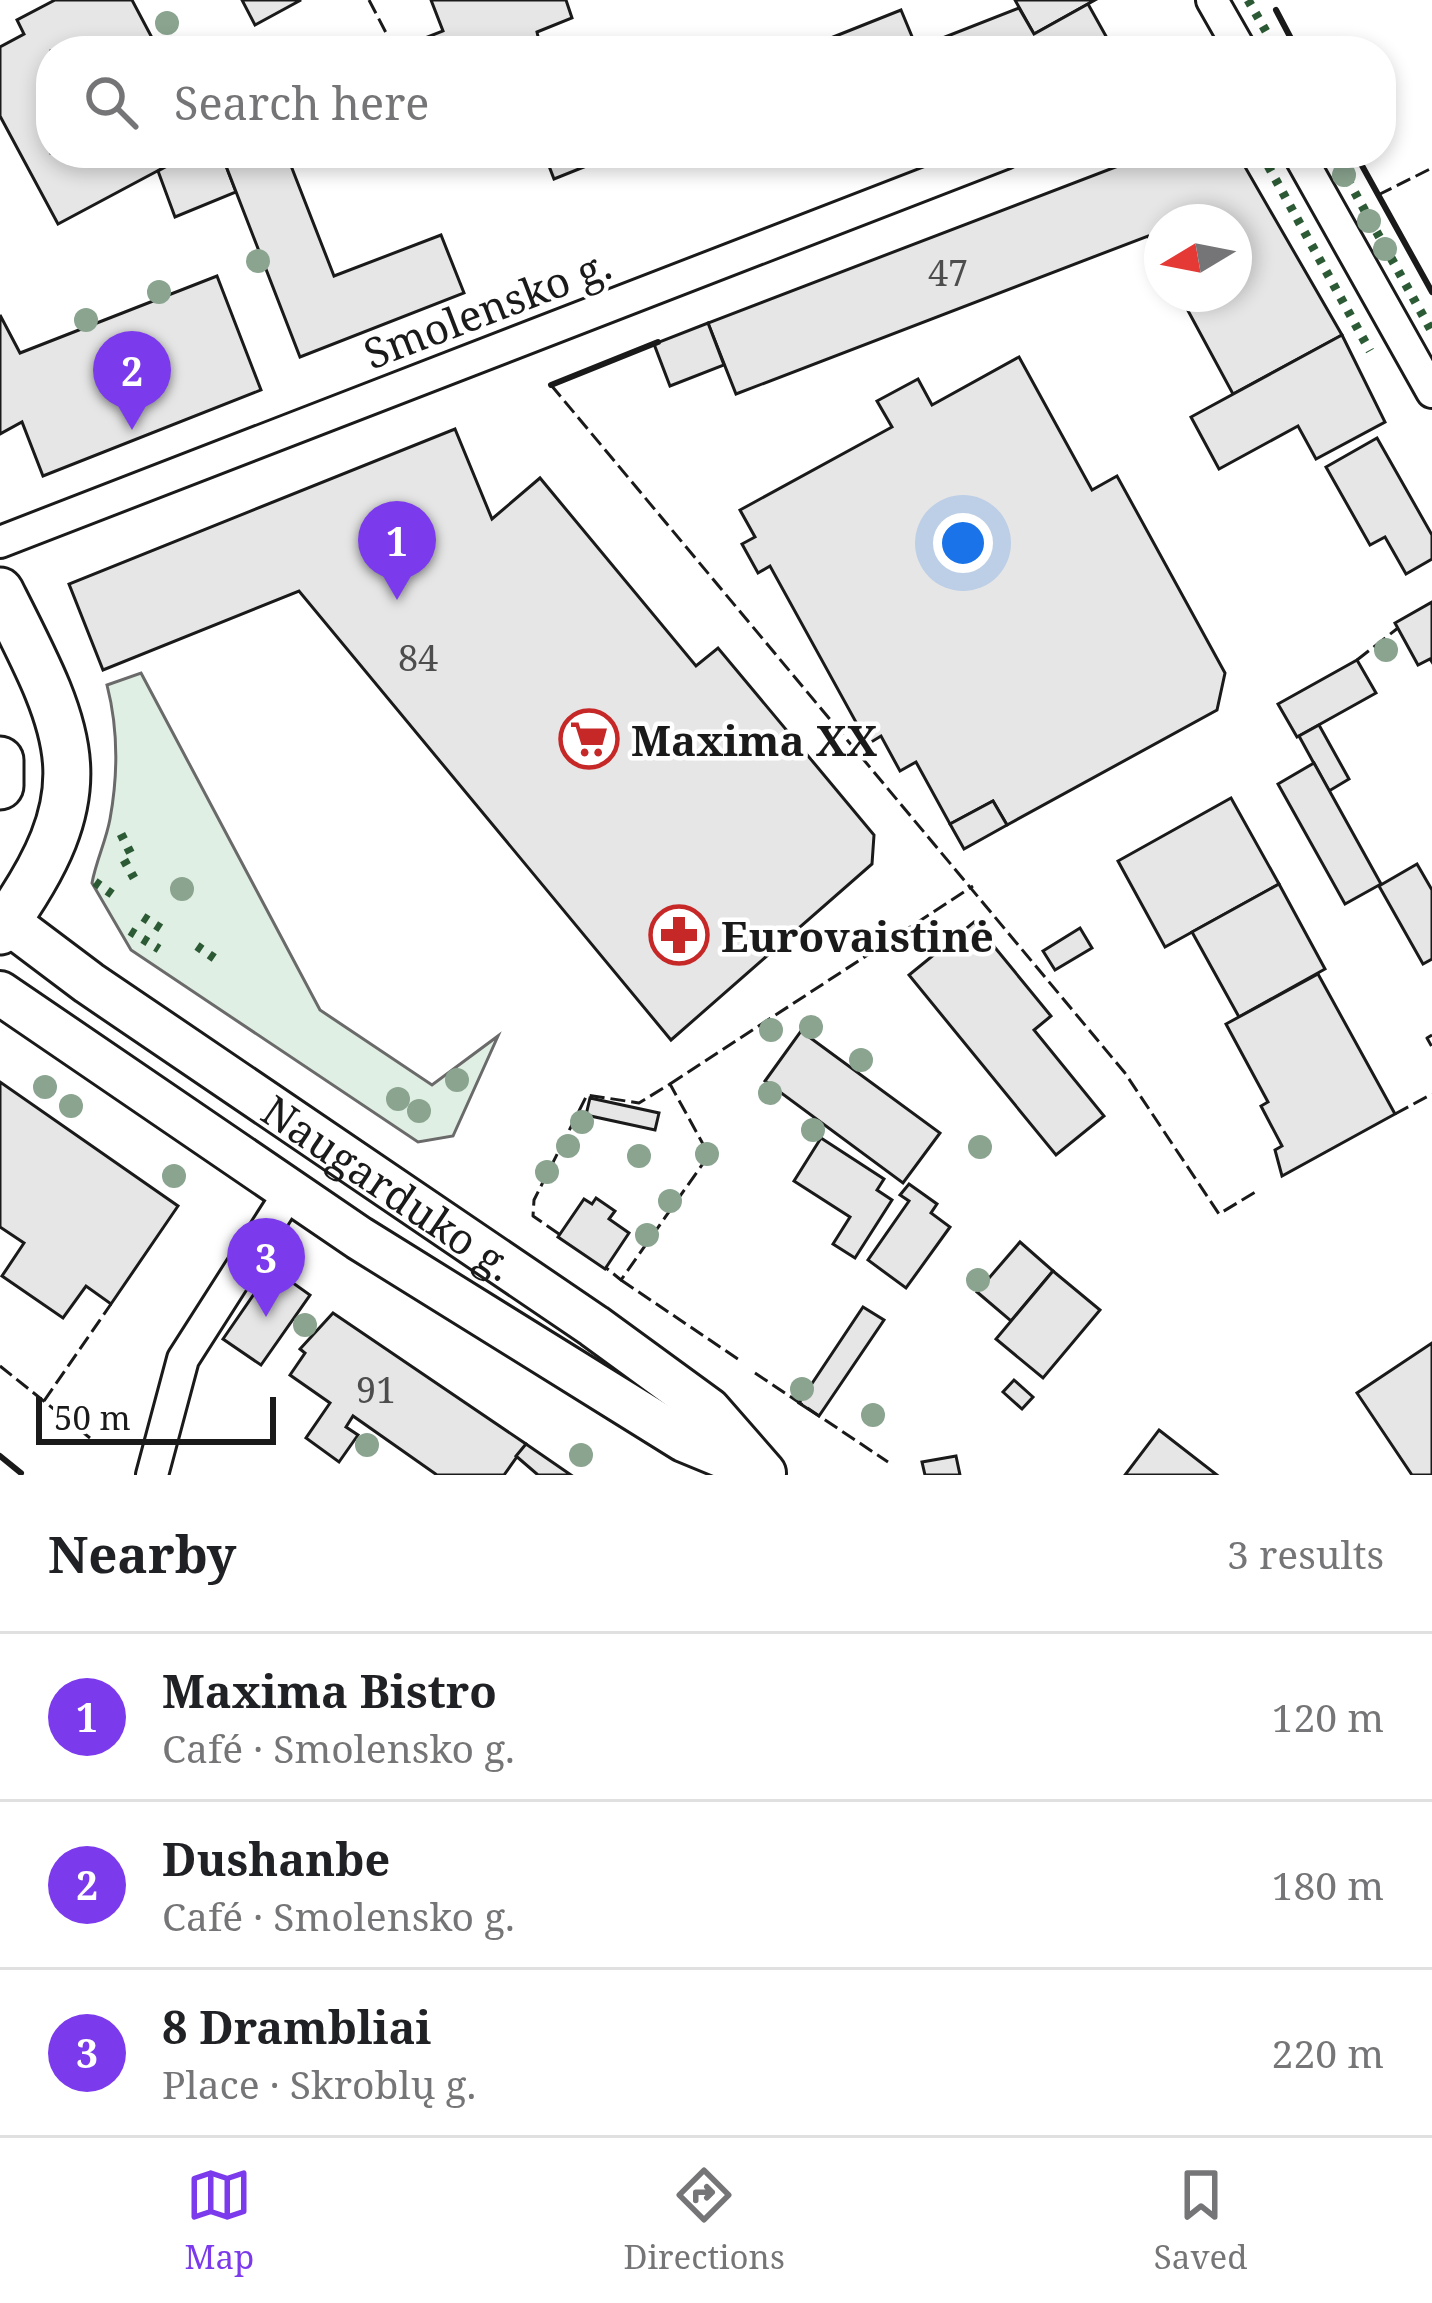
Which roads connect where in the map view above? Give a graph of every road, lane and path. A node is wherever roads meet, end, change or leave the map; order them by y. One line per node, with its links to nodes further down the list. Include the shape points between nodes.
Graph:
1 (1212, 0): 2 (street)
2 (1232, 36)
3 (966, 168): 6 (street, Smolensko g.)
4 (1306, 168): 5 (street)
5 (1432, 392)
6 (0, 542)
7 (0, 591): 10 (main road, via 58,711 69,753 60,827)
8 (0, 760): 9 (main road)
9 (0, 786)
10 (2, 923): 13 (main road, Naugarduko g., via 690,1396)
11 (0, 993): 12 (main road, Naugarduko g.)
12 (289, 1193): 13 (main road, Naugarduko g., via 684,1440); 14 (street, via 183,1359)
13 (765, 1474)
14 (152, 1475)

